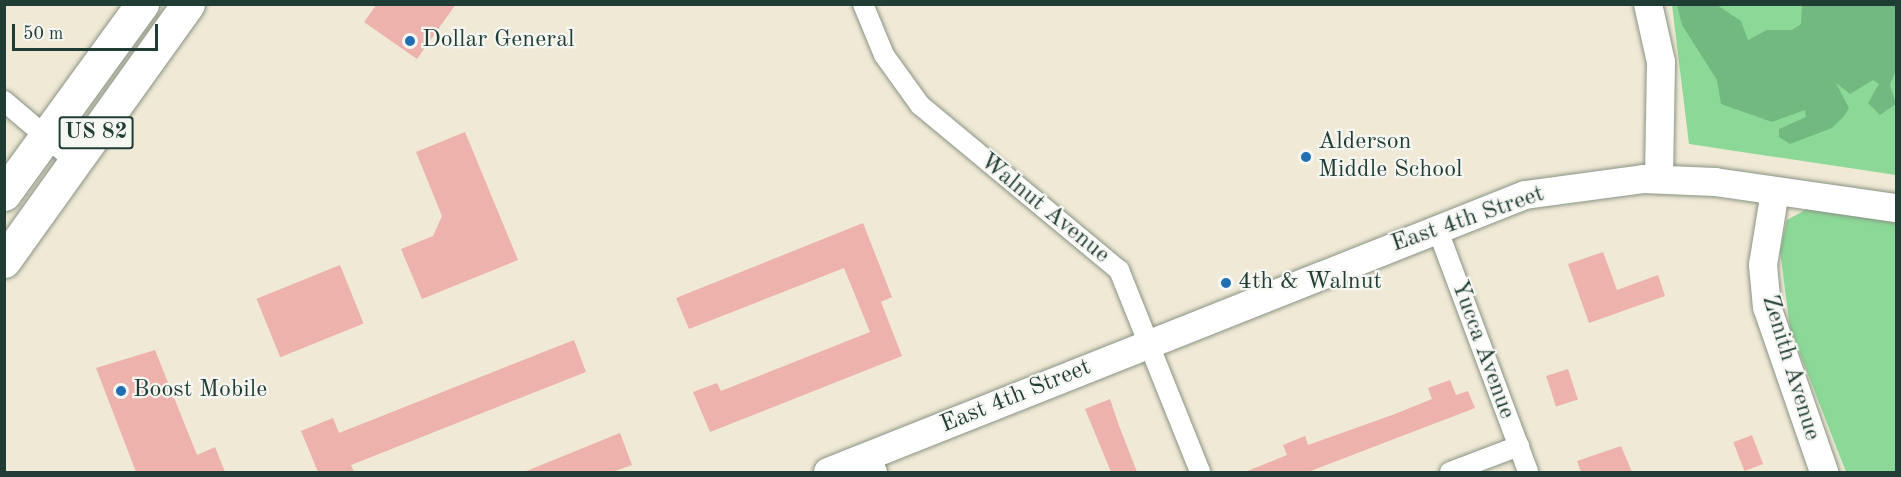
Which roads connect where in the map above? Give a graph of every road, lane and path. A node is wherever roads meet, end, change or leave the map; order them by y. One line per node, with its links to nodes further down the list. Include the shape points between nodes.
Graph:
1 (142, 4): 6 (highway, US 82)
2 (188, 4): 7 (highway, US 82)
3 (863, 4): 14 (street, Walnut Avenue, via 893,71 933,118 1114,264)
4 (1648, 4): 8 (street, via 1661,62)
5 (4, 101): 6 (street)
6 (45, 136): 7 (street); 10 (highway, US 82)
7 (76, 162): 13 (highway, US 82)
8 (1659, 179): 9 (street, East 4th Street); 12 (street, East 4th Street, via 1525,195)
9 (1775, 191): 11 (street, East 4th Street); 21 (street, Zenith Avenue, via 1763,265 1767,307)
10 (4, 194)
11 (1896, 208)
12 (1437, 228): 14 (street, East 4th Street); 15 (street, Yucca Avenue)
13 (4, 261)
14 (1151, 342): 16 (street, East 4th Street); 18 (street, Walnut Avenue)
15 (1519, 446): 19 (street); 20 (street, Yucca Avenue)
16 (873, 464): 17 (street, East 4th Street)
17 (828, 472)
18 (1200, 472)
19 (1450, 472)
20 (1528, 472)
21 (1824, 472)

